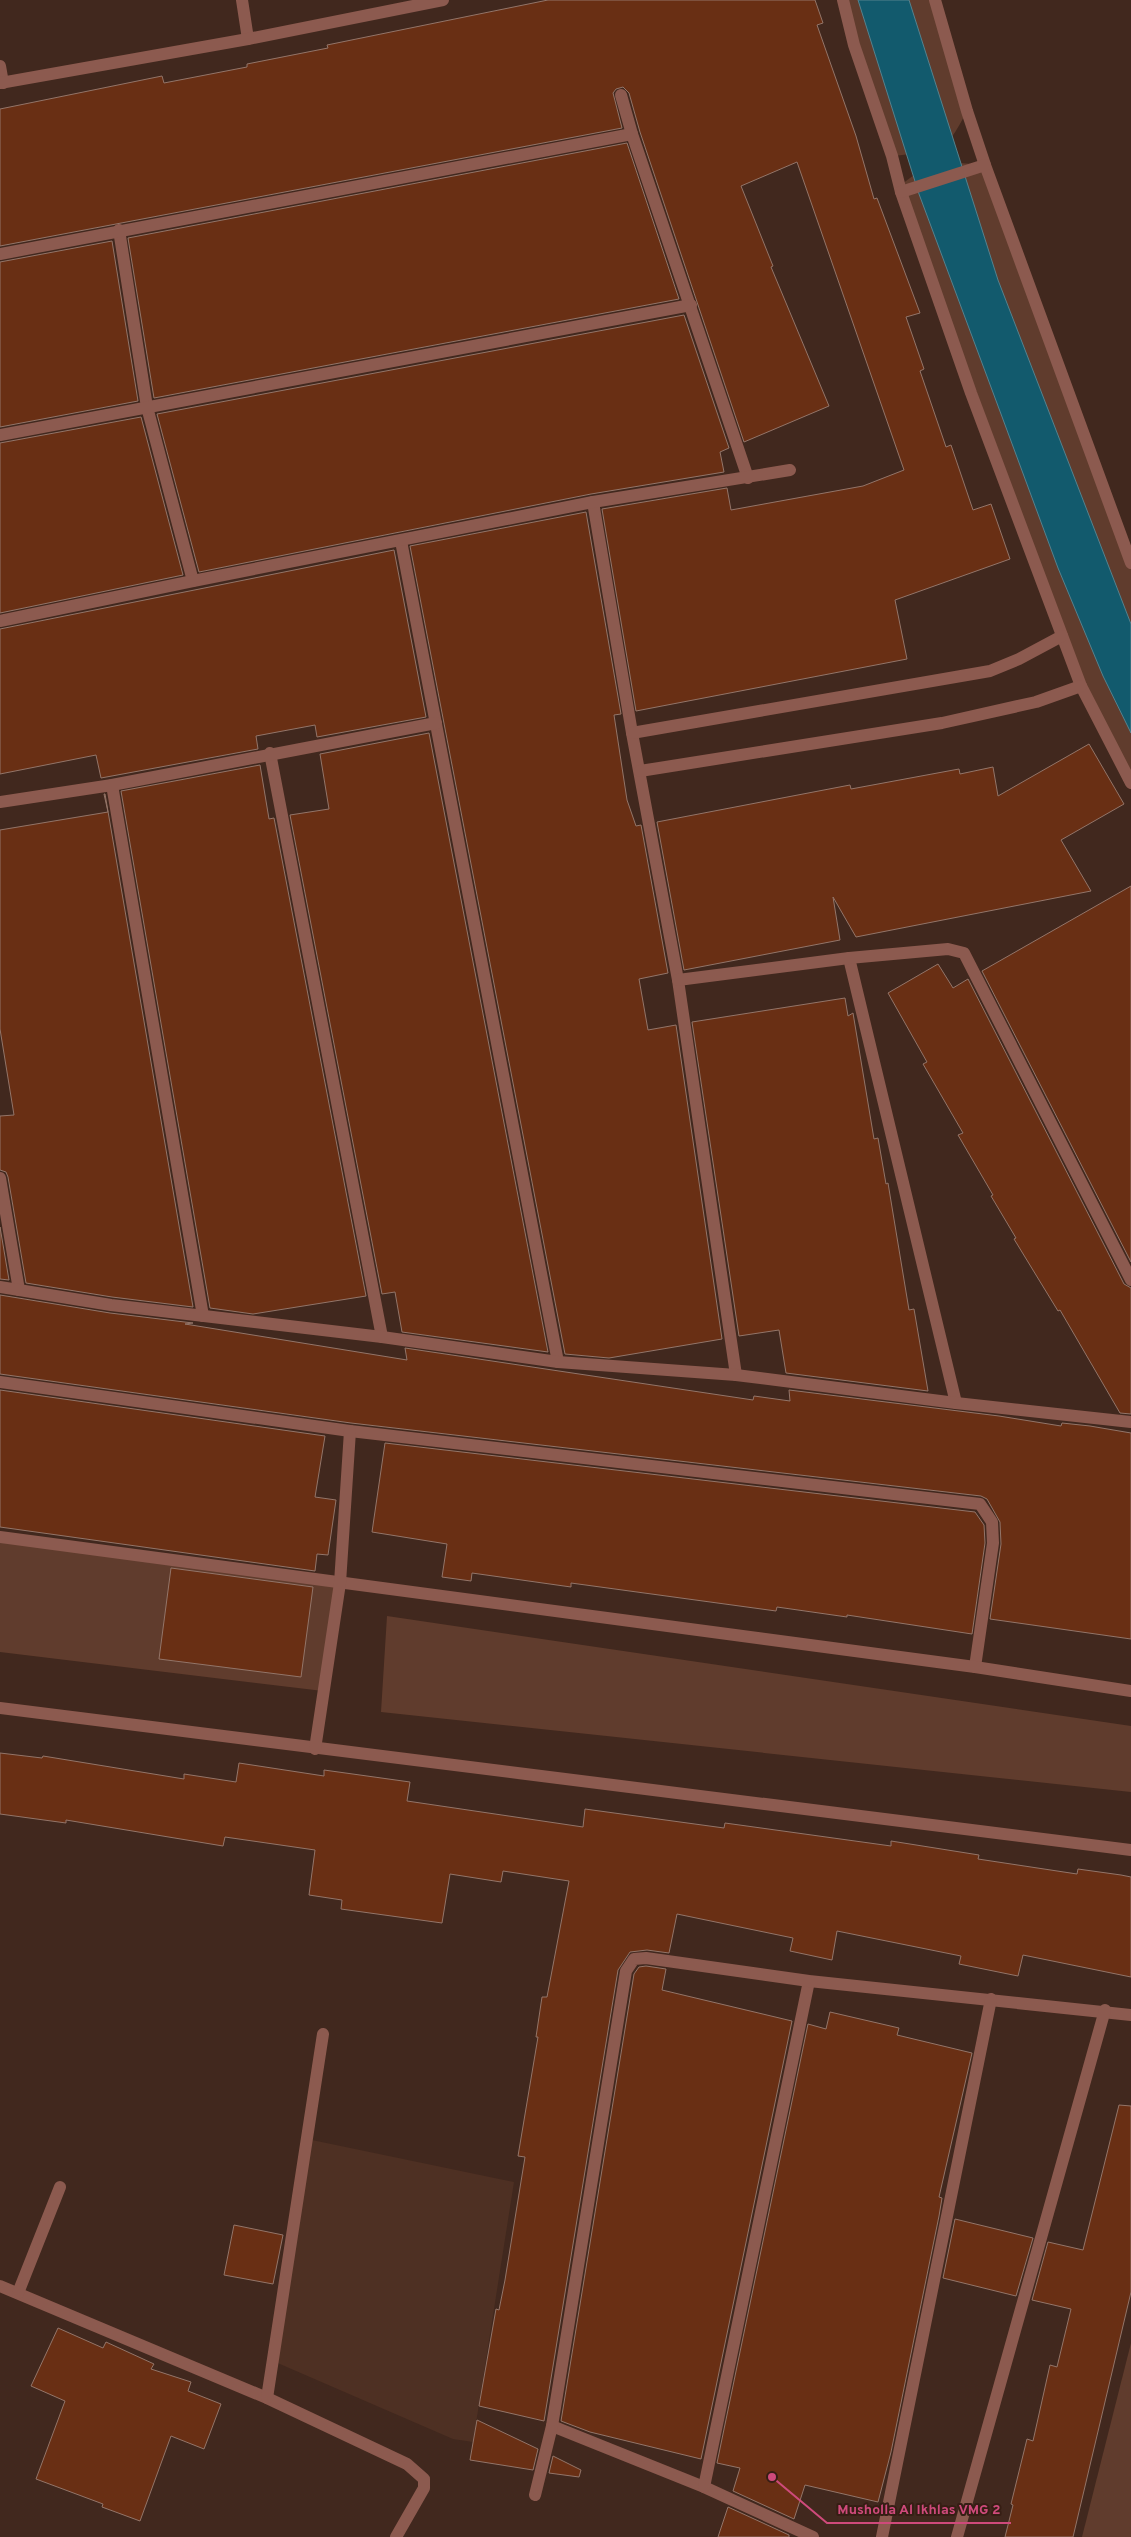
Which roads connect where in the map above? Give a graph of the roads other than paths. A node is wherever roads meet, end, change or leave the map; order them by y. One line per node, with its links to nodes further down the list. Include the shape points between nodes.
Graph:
1 (242, 0): 5 (street)
2 (443, 0): 5 (street)
3 (843, 0): 11 (street)
4 (936, 0): 10 (street, via 967,111)
5 (248, 39): 7 (street)
6 (0, 66): 7 (street)
7 (2, 83)
8 (621, 95): 9 (street)
9 (632, 134): 12 (street); 14 (street)
10 (986, 165): 11 (street); 21 (street)
11 (901, 192): 24 (street, via 971,393)
12 (119, 230): 13 (street); 15 (street)
13 (0, 254)
14 (691, 305): 15 (street); 18 (street)
15 (147, 407): 16 (street); 22 (street)
16 (0, 435)
17 (790, 470): 18 (street)
18 (748, 478): 19 (street)
19 (593, 502): 20 (street); 27 (street)
20 (401, 541): 22 (street); 26 (street)
21 (1131, 563)
22 (193, 581): 23 (street)
23 (0, 621)
24 (1062, 636): 25 (street); 27 (street, via 990,671)
25 (1081, 686): 29 (street, via 1036,702 942,723); 30 (street)
26 (436, 723): 28 (street); 41 (street)
27 (632, 733): 29 (street)
28 (270, 753): 31 (street); 40 (street)
29 (640, 771): 34 (street)
30 (1131, 783)
31 (112, 785): 32 (street); 39 (street)
32 (0, 802)
33 (849, 958): 34 (street); 36 (street, via 948,949 964,953); 44 (street)
34 (678, 980): 42 (street)
35 (0, 1178): 38 (street)
36 (1131, 1280)
37 (0, 1287): 38 (street)
38 (19, 1290): 39 (street)
39 (203, 1316): 40 (street)
40 (382, 1337): 41 (street)
41 (558, 1362): 42 (street)
42 (736, 1375): 44 (street)
43 (0, 1382): 46 (street)
44 (956, 1403): 45 (street)
45 (1131, 1422)
46 (350, 1430): 48 (street); 49 (street, via 980,1504 992,1522 993,1543)
47 (0, 1537): 48 (street)
48 (340, 1583): 49 (street); 52 (street)
49 (975, 1667): 50 (street)
50 (1131, 1691)
51 (0, 1708): 52 (street)
52 (315, 1749): 53 (street)
53 (1131, 1850)
54 (809, 1981): 55 (street); 63 (street, via 646,1958 634,1959 626,1971); 64 (street)
55 (990, 2000): 56 (street); 68 (street)
56 (1104, 2010): 57 (street); 69 (street)
57 (1131, 2015)
58 (323, 2034): 62 (street)
59 (60, 2187): 61 (street)
60 (0, 2286): 61 (street)
61 (18, 2293): 62 (street)
62 (267, 2398): 66 (street, via 407,2464 424,2479 424,2488)
63 (552, 2426): 64 (street); 65 (street)
64 (704, 2487): 67 (street)
65 (535, 2496)
66 (396, 2537)
67 (813, 2537)
68 (882, 2537)
69 (957, 2537)

